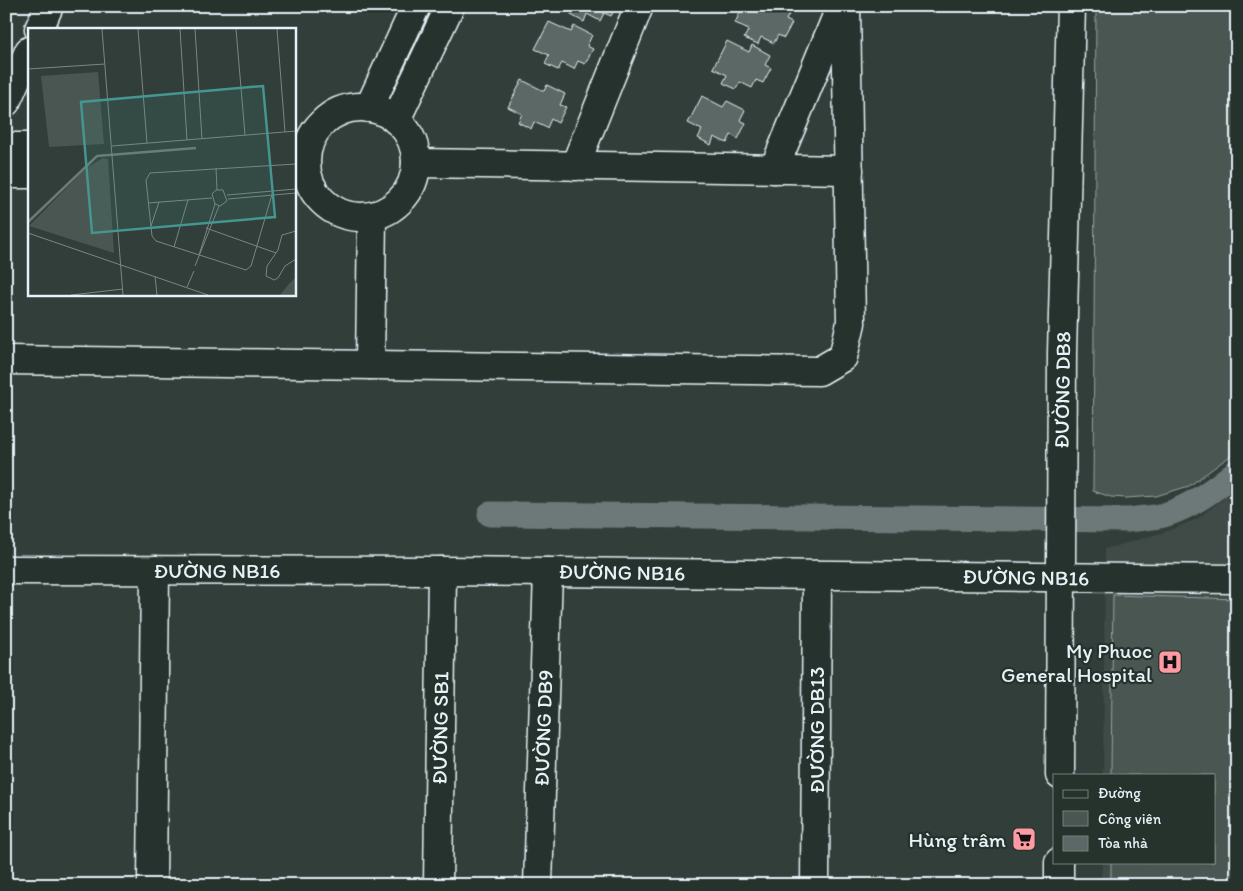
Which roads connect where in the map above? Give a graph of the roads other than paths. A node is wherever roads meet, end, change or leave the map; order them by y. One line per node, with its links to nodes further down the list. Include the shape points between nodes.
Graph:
1 (49, 6): 8 (street)
2 (416, 6): 11 (street)
3 (450, 6): 12 (street)
4 (639, 6): 17 (street)
5 (841, 6): 18 (street)
6 (846, 6): 19 (street)
7 (1071, 6): 31 (street, ĐƯỜNG DB8)
8 (39, 28)
9 (28, 53): 10 (street)
10 (6, 102)
11 (369, 108): 12 (street, via 380,110); 15 (street, via 341,110 325,120)
12 (396, 120): 16 (street, via 409,134 416,152)
13 (6, 147): 14 (street)
14 (28, 147)
15 (300, 148): 22 (street, via 305,166)
16 (416, 163): 17 (street); 23 (street, via 416,171 403,197 381,214)
17 (575, 166): 18 (street)
18 (774, 169): 19 (street)
19 (849, 170): 25 (street, via 851,323 843,357 819,371)
20 (6, 174): 21 (street)
21 (28, 174)
22 (300, 175): 23 (street, via 330,209 346,216)
23 (372, 216): 25 (street)
24 (6, 360): 25 (street)
25 (370, 365)
26 (6, 570): 27 (street, ĐƯỜNG NB16)
27 (155, 570): 28 (street, ĐƯỜNG NB16); 35 (street)
28 (442, 571): 29 (street, ĐƯỜNG NB16); 36 (street, ĐƯỜNG SB1)
29 (548, 572): 30 (street, ĐƯỜNG NB16); 37 (street, ĐƯỜNG DB9)
30 (817, 574): 31 (street, ĐƯỜNG NB16); 38 (street, ĐƯỜNG DB13)
31 (1060, 577): 32 (street, ĐƯỜNG NB16); 33 (street, ĐƯỜNG DB8)
32 (1237, 579)
33 (1060, 774)
34 (1059, 864): 39 (street)
35 (152, 885)
36 (438, 885)
37 (538, 885)
38 (815, 885)
39 (1059, 885)

